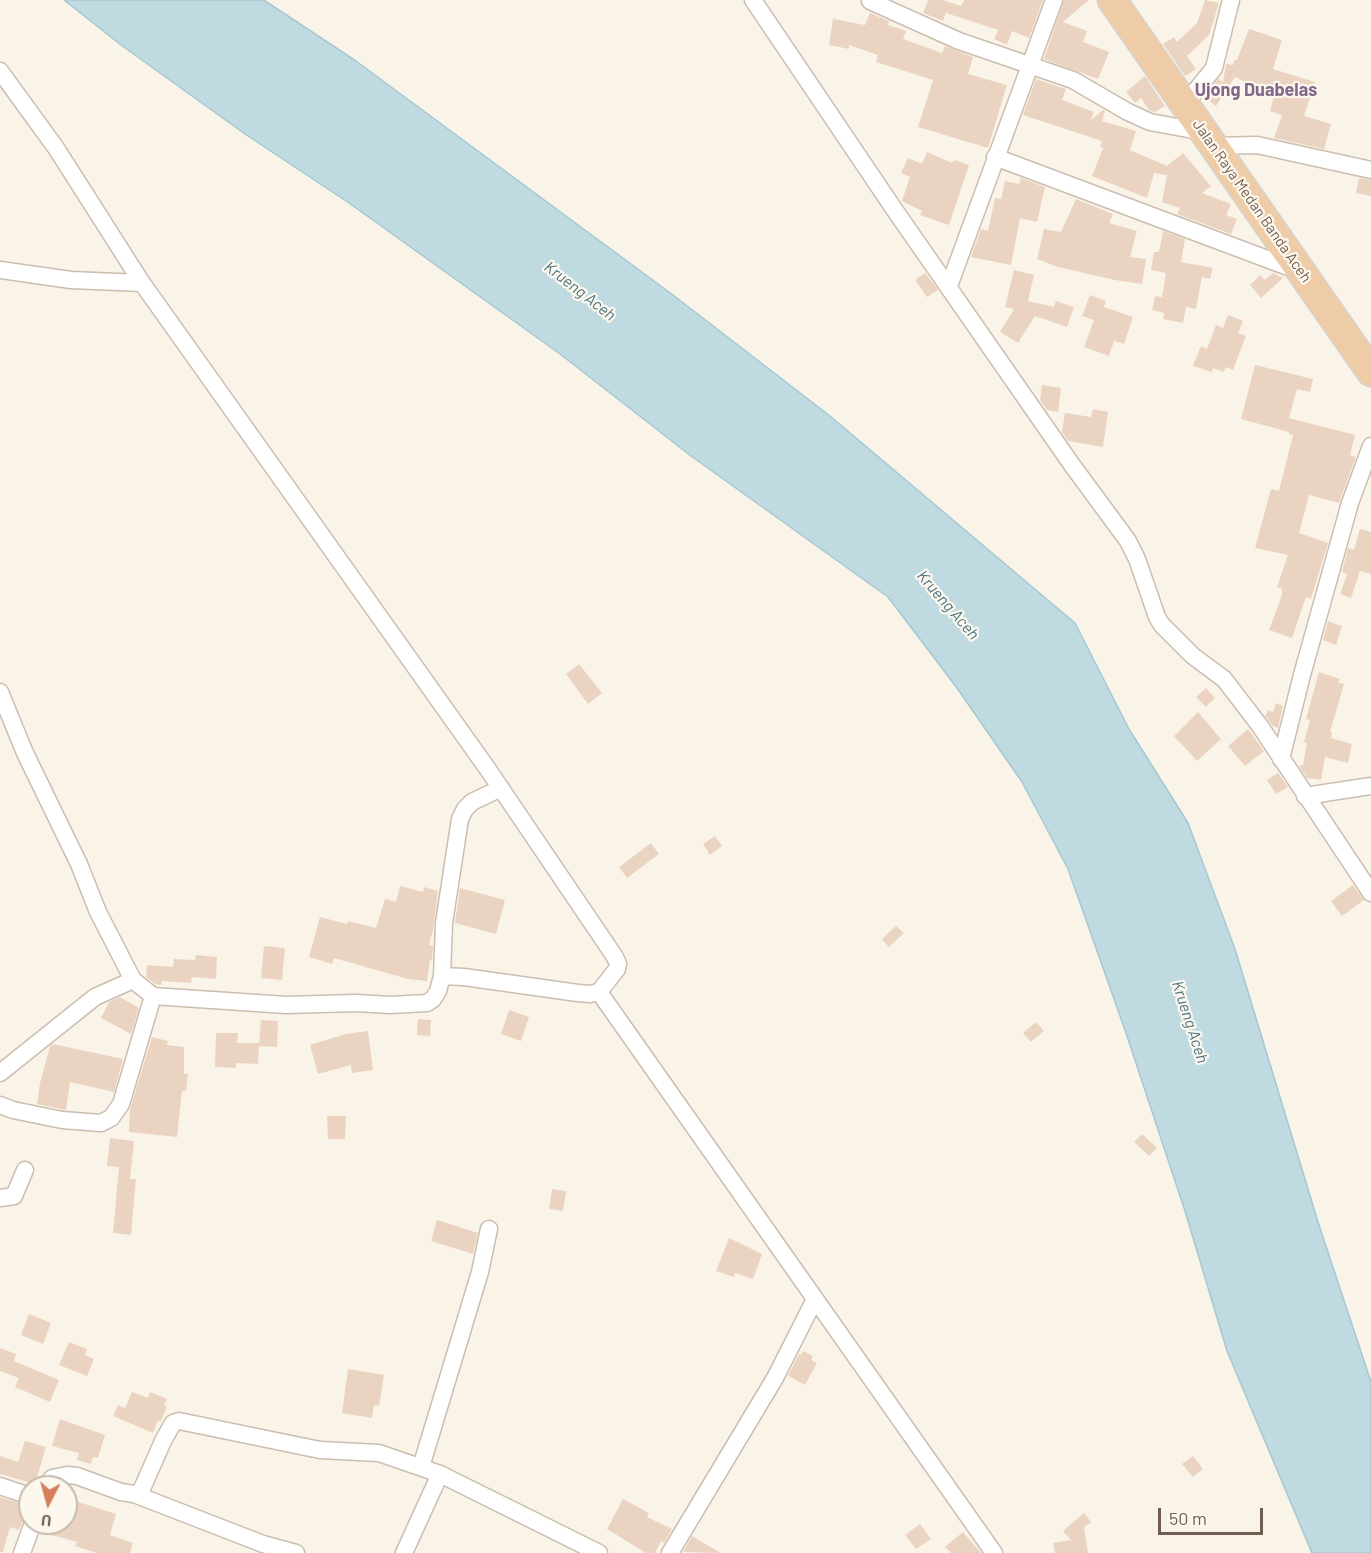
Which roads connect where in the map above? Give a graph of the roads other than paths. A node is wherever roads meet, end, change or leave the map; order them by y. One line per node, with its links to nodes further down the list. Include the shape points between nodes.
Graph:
1 (753, 0): 15 (street)
2 (1054, 0): 6 (street)
3 (1112, 0): 8 (highway, Jalan Raya Medan Banda Aceh)
4 (1231, 0): 8 (street, via 1214,68)
5 (870, 2): 6 (street)
6 (1029, 66): 9 (street, via 1073,80 1150,122); 10 (street)
7 (0, 70): 14 (street, via 56,148)
8 (1185, 104): 9 (highway, Jalan Raya Medan Banda Aceh)
9 (1208, 139): 11 (street, via 1257,145); 13 (highway, Jalan Raya Medan Banda Aceh)
10 (995, 157): 13 (street); 15 (street)
11 (1371, 170)
12 (0, 270): 14 (street, via 71,280)
13 (1300, 271): 16 (highway, Jalan Raya Medan Banda Aceh)
14 (142, 283): 21 (street)
15 (948, 286): 19 (street, via 1128,542 1162,625 1193,656 1224,679)
16 (1371, 372)
17 (1371, 446): 19 (street, via 1350,503)
18 (0, 692): 25 (street, via 98,912)
19 (1281, 759): 22 (street)
20 (1371, 786): 22 (street)
21 (501, 788): 24 (street, via 472,802 460,819 444,923); 26 (street, via 618,963)
22 (1305, 796): 23 (street)
23 (1371, 893)
24 (442, 976): 26 (street, via 578,993); 27 (street, via 434,999 411,1005 286,1005)
25 (133, 980): 27 (street); 28 (street, via 95,997)
26 (599, 992): 33 (street)
27 (153, 996): 29 (street, via 121,1104 111,1118 101,1123 62,1120)
28 (0, 1073)
29 (0, 1105)
30 (25, 1170): 31 (street, via 14,1196)
31 (0, 1198)
32 (489, 1229): 34 (street, via 480,1272)
33 (815, 1299): 45 (street, via 775,1377); 46 (street)
34 (421, 1467): 35 (street); 39 (street, via 379,1453 320,1450 179,1421 173,1423 163,1441 141,1491)
35 (440, 1474): 43 (street); 44 (street)
36 (78, 1476): 39 (street)
37 (0, 1486): 38 (street)
38 (18, 1492)
39 (134, 1494): 42 (street)
40 (29, 1535): 41 (street)
41 (22, 1553)
42 (296, 1553)
43 (405, 1553)
44 (599, 1553)
45 (670, 1553)
46 (994, 1553)

